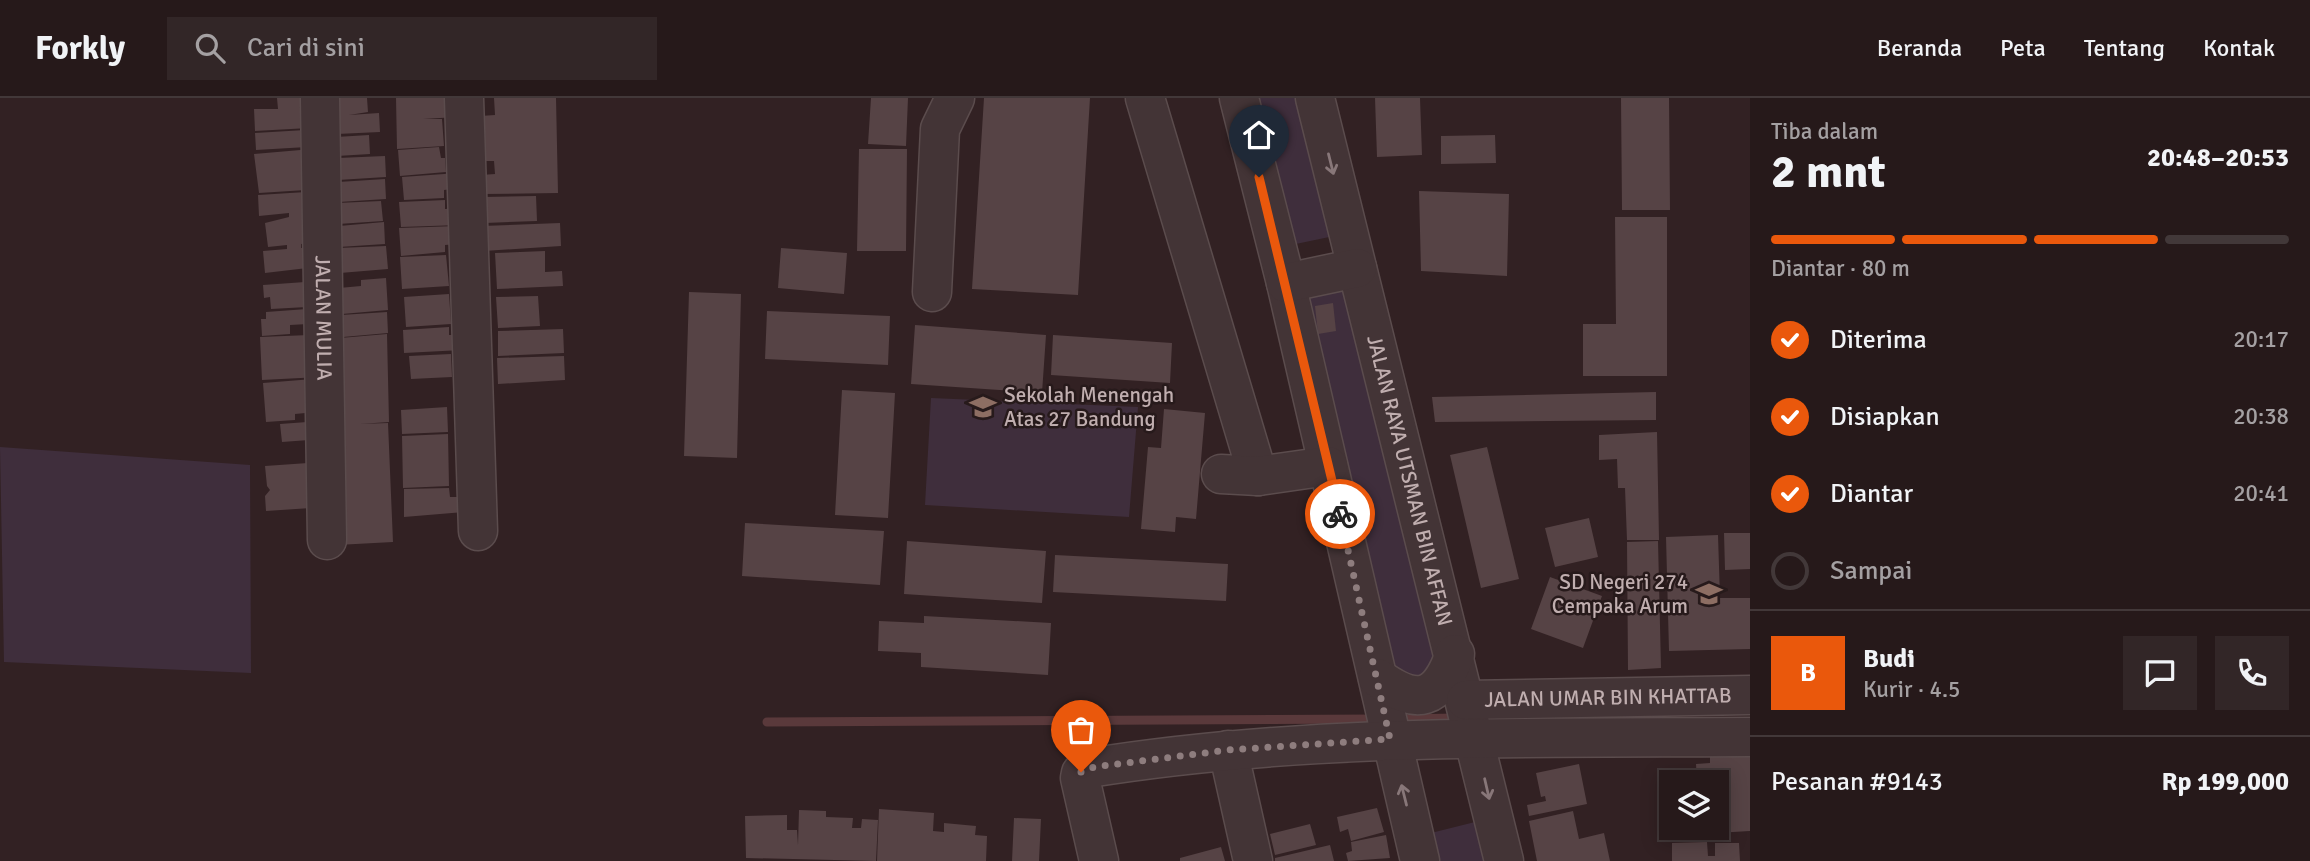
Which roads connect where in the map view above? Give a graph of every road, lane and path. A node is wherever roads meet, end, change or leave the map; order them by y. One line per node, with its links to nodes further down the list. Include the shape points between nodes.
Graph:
1 (320, 98): 14 (street, JALAN MULIA)
2 (464, 98): 13 (street)
3 (955, 98): 9 (street, via 940,129)
4 (1145, 98): 12 (street)
5 (1238, 98): 8 (street)
6 (1315, 98): 7 (street, JALAN RAYA UTSMAN BIN AFFAN, one-way to 7)
7 (1357, 268): 8 (street); 15 (street, JALAN RAYA UTSMAN BIN AFFAN)
8 (1286, 283): 10 (street)
9 (932, 292)
10 (1328, 466): 12 (street); 17 (street)
11 (1221, 474): 12 (street)
12 (1258, 476)
13 (478, 531)
14 (327, 540)
15 (1455, 654): 17 (street, via 1437,688); 18 (street, JALAN RAYA UTSMAN BIN AFFAN)
16 (1750, 695): 18 (street, JALAN UMAR BIN KHATTAB)
17 (1384, 711): 18 (street); 20 (street); 23 (street, one-way to 17)
18 (1470, 717): 19 (street, JALAN UMAR BIN KHATTAB); 24 (street, JALAN RAYA UTSMAN BIN AFFAN, one-way to 24)
19 (1750, 737)
20 (1228, 750): 21 (street, via 1081,772); 22 (street)
21 (1099, 861)
22 (1253, 861)
23 (1420, 861)
24 (1504, 861)

